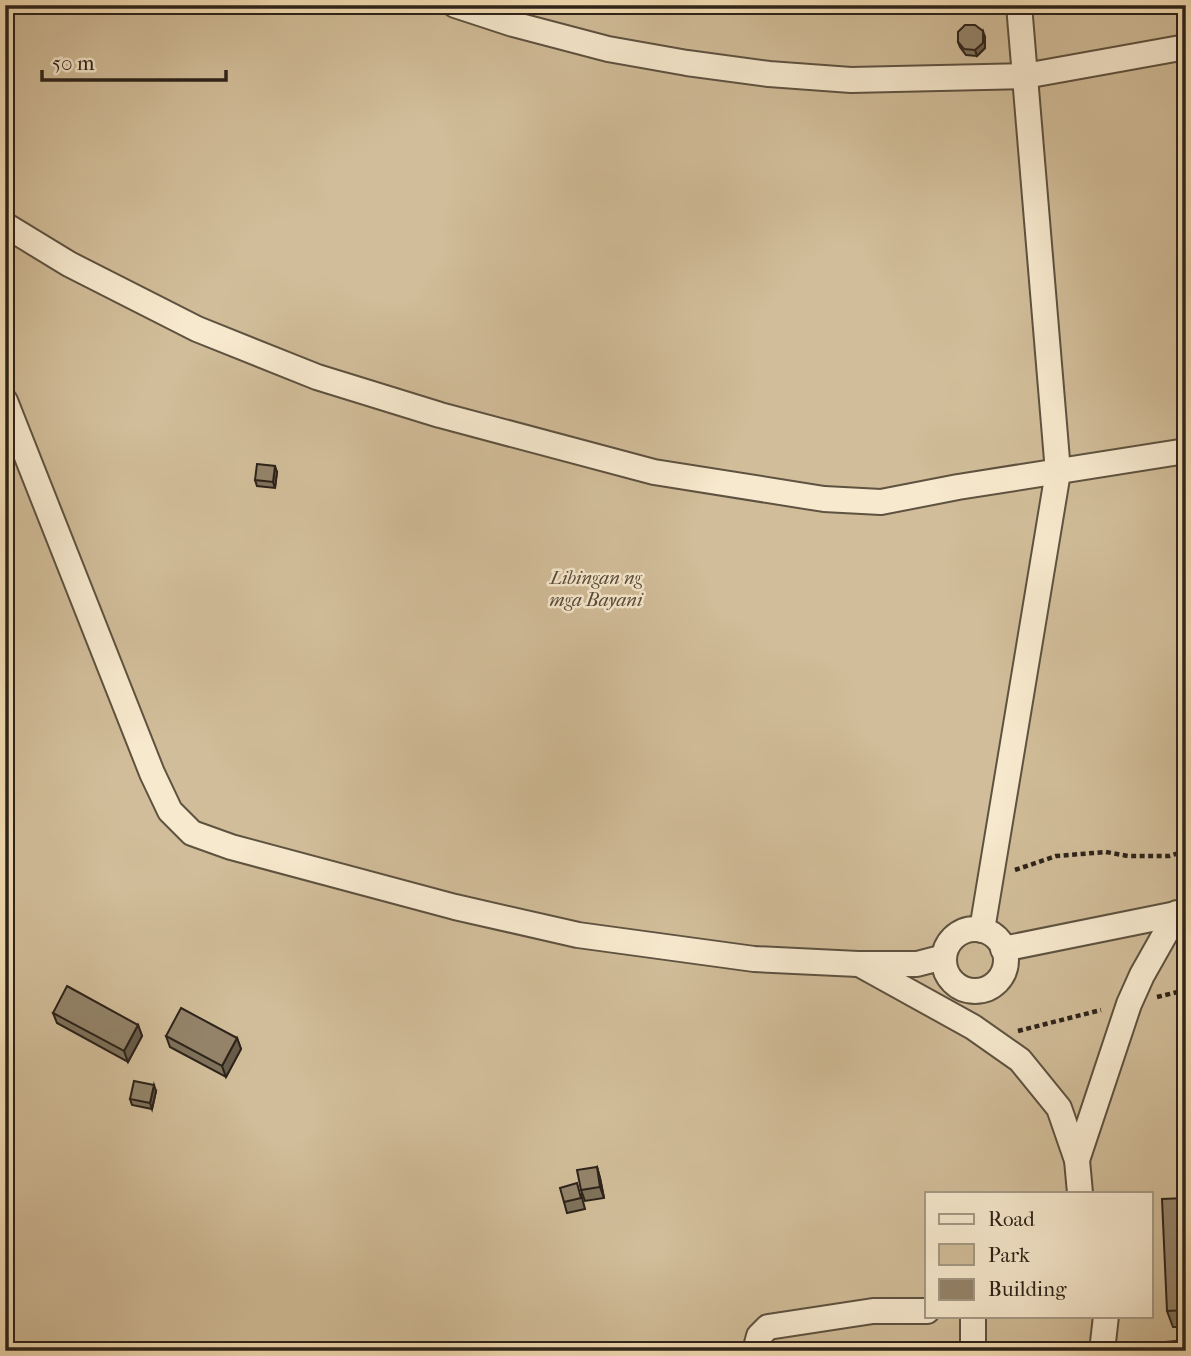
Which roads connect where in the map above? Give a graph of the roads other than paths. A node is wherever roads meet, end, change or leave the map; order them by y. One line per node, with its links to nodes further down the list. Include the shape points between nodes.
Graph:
1 (455, 5): 4 (lane, via 608,49 769,74 851,80)
2 (1019, 5): 4 (lane)
3 (1186, 47): 4 (lane)
4 (1025, 76): 8 (lane)
5 (5, 225): 8 (lane, via 68,264 197,328 317,376 439,415 654,472 824,499 881,502)
6 (5, 401): 13 (lane, via 152,773 170,811 192,833 231,848 415,897 578,935 754,959)
7 (1186, 451): 8 (lane)
8 (1058, 472): 10 (lane)
9 (1182, 912): 11 (lane); 14 (lane, via 1129,1004)
10 (982, 930): 11 (lane, via 999,940); 12 (lane, via 971,929 952,938)
11 (1003, 949): 12 (lane, via 1006,959 1000,978 974,991 956,984)
12 (944, 957): 13 (lane, via 917,964)
13 (858, 964): 14 (lane, via 990,1038 1020,1060 1059,1108)
14 (1077, 1160): 15 (lane)
15 (1080, 1192)
16 (925, 1311): 19 (lane, via 873,1311 768,1327 759,1336)
17 (972, 1318): 20 (lane)
18 (1106, 1318): 21 (lane)
19 (755, 1351)
20 (973, 1351)
21 (1102, 1351)

